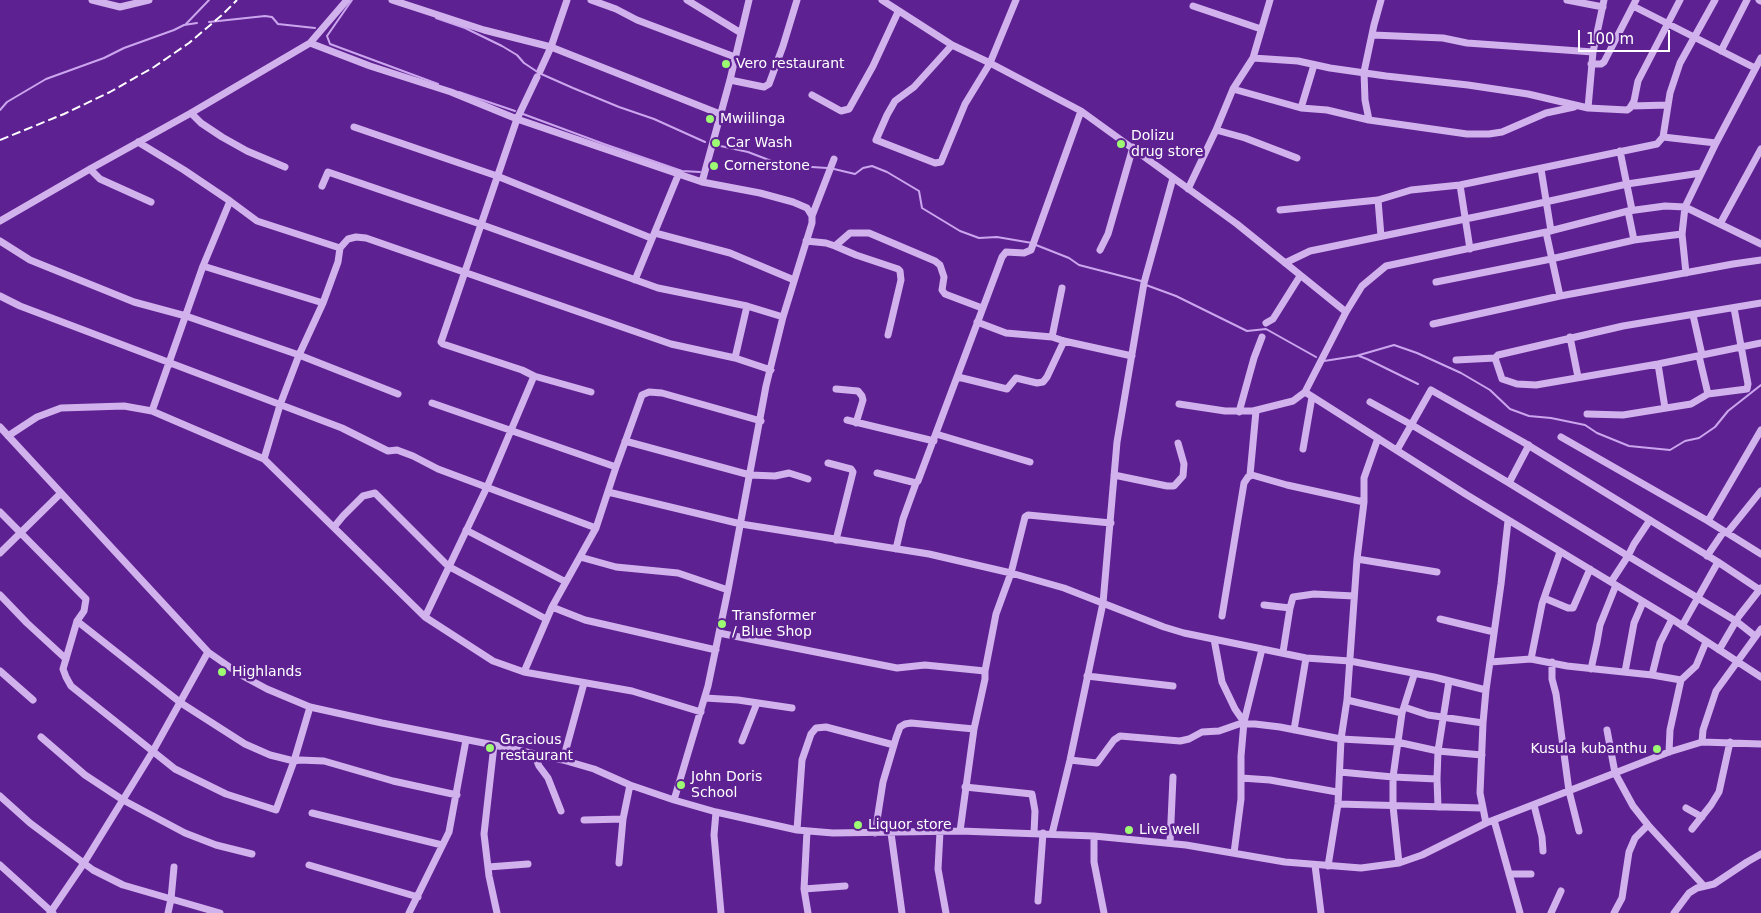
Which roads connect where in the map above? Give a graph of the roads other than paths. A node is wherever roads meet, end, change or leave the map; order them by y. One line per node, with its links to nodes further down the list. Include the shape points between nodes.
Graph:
1 (92, 0): 2 (street, via 120,7)
2 (149, 0)
3 (347, 0): 27 (street)
4 (392, 0): 29 (street, via 484,30)
5 (567, 0): 29 (street)
6 (591, 0): 32 (street)
7 (688, 0): 24 (street)
8 (749, 0): 24 (street)
9 (797, 0): 40 (street, via 769,84 764,87)
10 (882, 0): 21 (street)
11 (1016, 0): 35 (street)
12 (1270, 0): 23 (street)
13 (1381, 0): 25 (street)
14 (1567, 0): 19 (street)
15 (1680, 0): 22 (street)
16 (1715, 0): 26 (street)
17 (1748, 0): 30 (street)
18 (1634, 3): 22 (street); 36 (street, via 1604,62)
19 (1604, 4): 31 (street)
20 (1193, 6): 23 (street)
21 (898, 12): 28 (street); 42 (street, via 850,108 841,111)
22 (1669, 24): 26 (street); 45 (street, via 1638,81)
23 (1261, 29): 33 (street)
24 (741, 33): 32 (street)
25 (1372, 35): 31 (street); 39 (street)
26 (1695, 36): 30 (street); 43 (street, via 1680,62)
27 (310, 43): 49 (street); 51 (street, via 451,92)
28 (952, 45): 35 (street); 35 (street, via 914,87 895,101 876,140 935,163 941,162 965,104)
29 (551, 47): 50 (street); 51 (street)
30 (1721, 51): 38 (street)
31 (1592, 52): 36 (street)
32 (735, 57): 40 (street)
33 (1253, 58): 37 (street); 41 (street)
34 (1761, 58): 38 (street)
35 (990, 63): 48 (street)
36 (1591, 64): 47 (street)
37 (1314, 65): 39 (street); 46 (street)
38 (1755, 68): 57 (street)
39 (1364, 72): 44 (street, via 1519,93); 52 (street)
40 (730, 80): 50 (street)
41 (1233, 89): 46 (street); 54 (street)
42 (812, 96)
43 (1668, 105): 45 (street); 55 (street)
44 (1577, 106): 47 (street); 52 (street, via 1546,113 1502,132 1489,134 1467,134)
45 (1631, 106): 47 (street, via 1627,110)
46 (1301, 108): 52 (street, via 1327,110)
47 (1588, 108)
48 (1081, 111): 58 (street); 115 (street, via 1031,250 1003,254)
49 (191, 113): 56 (street); 63 (street, via 222,137)
50 (720, 114): 70 (street)
51 (517, 119): 66 (street); 68 (street)
52 (1369, 120)
53 (354, 127): 68 (street)
54 (1216, 130): 61 (street); 74 (street)
55 (1663, 137): 57 (street); 60 (street, via 1657,144)
56 (138, 142): 65 (street); 76 (street)
57 (1716, 144): 67 (street)
58 (1133, 147): 69 (street); 98 (street, via 1108,234)
59 (1761, 150): 86 (street)
60 (1620, 151): 64 (street); 71 (street)
61 (1297, 158)
62 (834, 160): 82 (street)
63 (286, 167)
64 (1541, 168): 72 (street); 78 (street)
65 (90, 169): 77 (street, via 100,179); 84 (street)
66 (678, 173): 70 (street); 89 (street)
67 (1702, 173): 71 (street); 79 (street)
68 (497, 176): 85 (street); 89 (street)
69 (1173, 178): 74 (street); 133 (street, via 1148,265)
70 (702, 182): 82 (street, via 793,202 807,208)
71 (1627, 184): 78 (street); 81 (street)
72 (1460, 185): 75 (street, via 1411,190); 83 (street)
73 (322, 186): 85 (street, via 328,172)
74 (1188, 189): 101 (street)
75 (1378, 200): 80 (street); 90 (street)
76 (230, 201): 96 (street, via 257,221); 102 (street)
77 (150, 202)
78 (1547, 202): 83 (street); 87 (street)
79 (1685, 207): 81 (street); 86 (street); 88 (street)
80 (1280, 210)
81 (1630, 210): 87 (street); 91 (street)
82 (812, 216): 93 (street)
83 (1464, 219): 90 (street); 97 (street)
84 (0, 222)
85 (480, 224): 103 (street); 106 (street)
86 (1720, 224): 94 (street)
87 (1549, 232): 97 (street); 99 (street)
88 (1682, 234): 91 (street); 104 (street)
89 (653, 235): 106 (street); 107 (street, via 730,252)
90 (1380, 236): 101 (street, via 1310,251)
91 (1634, 240): 99 (street)
92 (0, 241): 119 (street, via 30,260 134,302)
93 (806, 241): 95 (street); 107 (street)
94 (1761, 243)
95 (835, 246): 115 (street, via 850,232 863,232 935,261 944,277 942,290); 124 (street, via 900,271)
96 (340, 248): 103 (street, via 348,239 366,238); 112 (street)
97 (1470, 248): 117 (street, via 1386,266 1362,286)
98 (1100, 250)
99 (1551, 259): 108 (street); 111 (street)
100 (1761, 260): 104 (street)
101 (1285, 263): 105 (street)
102 (203, 266): 112 (street); 119 (street)
103 (464, 272): 134 (street, via 672,344); 140 (street, via 441,342)
104 (1686, 273): 111 (street)
105 (1300, 276): 117 (street); 122 (street, via 1273,319)
106 (635, 280): 114 (street, via 666,290)
107 (794, 280): 120 (street)
108 (1436, 282)
109 (1062, 288): 125 (street)
110 (0, 296): 137 (street)
111 (1560, 296): 123 (street)
112 (323, 303): 131 (street)
113 (1761, 303): 116 (street)
114 (747, 306): 120 (street); 134 (street)
115 (982, 308): 121 (street)
116 (1734, 308): 118 (street); 130 (street)
117 (1346, 312): 145 (street)
118 (1693, 315): 127 (street); 132 (street)
119 (186, 316): 131 (street); 137 (street)
120 (783, 317): 139 (street)
121 (977, 322): 125 (street, via 1006,333); 141 (street)
122 (1266, 324)
123 (1433, 324)
124 (888, 335)
125 (1052, 337): 128 (street)
126 (1262, 337): 156 (street)
127 (1570, 337): 135 (street); 142 (street)
128 (1064, 341): 133 (street); 141 (street, via 1043,382 1016,378 1007,389)
129 (1761, 343): 130 (street)
130 (1741, 348): 132 (street); 147 (street, via 1748,384 1746,389)
131 (299, 355): 146 (street); 152 (street)
132 (1700, 355): 138 (street); 147 (street)
133 (1132, 356): 179 (street)
134 (735, 358): 139 (street)
135 (1495, 358): 136 (street); 142 (street, via 1500,376 1506,381 1536,385)
136 (1456, 360)
137 (169, 362): 152 (street); 154 (street)
138 (1658, 364): 142 (street); 153 (street)
139 (771, 370): 159 (street)
140 (534, 376): 144 (street); 164 (street)
141 (958, 376): 167 (street)
142 (1578, 377)
143 (836, 389): 160 (street, via 858,391 862,396)
144 (591, 392)
145 (1305, 392): 148 (street); 155 (street, via 1293,401)
146 (398, 394)
147 (1708, 394): 153 (street, via 1691,404)
148 (1312, 397): 168 (street); 172 (street)
149 (1370, 402): 161 (street)
150 (432, 403): 164 (street)
151 (1179, 404): 156 (street)
152 (280, 405): 174 (street); 185 (street, via 342,428 389,451 397,450)
153 (1665, 408): 157 (street, via 1623,415)
154 (152, 411): 165 (street, via 124,406 61,408 37,417); 174 (street)
155 (1256, 411): 156 (street); 180 (street)
156 (1239, 412)
157 (1587, 414)
158 (847, 420): 160 (street)
159 (761, 421): 169 (street, via 649,392 642,395); 181 (street)
160 (856, 422): 167 (street)
161 (1412, 425): 171 (street, via 1431,390); 173 (street); 184 (street)
162 (0, 428): 165 (street)
163 (1761, 430): 193 (street)
164 (510, 431): 177 (street); 185 (street)
165 (8, 436): 188 (street)
166 (1561, 437): 193 (street)
167 (935, 438): 175 (street); 183 (street)
168 (1378, 438): 173 (street); 189 (street, via 1364,478)
169 (625, 441): 177 (street); 181 (street)
170 (1178, 443): 179 (street, via 1184,464 1183,476 1174,486)
171 (1529, 445): 184 (street); 192 (street)
172 (1303, 450)
173 (1397, 450): 191 (street)
174 (264, 459): 196 (street)
175 (1030, 462)
176 (828, 463): 201 (street, via 853,472)
177 (616, 467): 187 (street)
178 (877, 473): 183 (street)
179 (1114, 475): 194 (street)
180 (1250, 475): 189 (street); 229 (street, via 1244,483)
181 (750, 476): 182 (street, via 789,473); 195 (street)
182 (808, 479)
183 (916, 483): 202 (street)
184 (1509, 483): 206 (street)
185 (487, 487): 197 (street); 198 (street)
186 (1761, 491): 199 (street)
187 (608, 492): 195 (street); 197 (street)
188 (60, 493): 200 (street); 245 (street)
189 (1364, 502): 209 (street)
190 (0, 512): 200 (street)
191 (1508, 520): 203 (street); 237 (street)
192 (1650, 520): 206 (street); 207 (street)
193 (1708, 521): 199 (street)
194 (1111, 523): 214 (street, via 1027,516); 224 (street)
195 (741, 524): 201 (street); 218 (street)
196 (334, 527): 211 (street, via 363,496 375,493); 228 (street)
197 (596, 528): 208 (street)
198 (466, 530): 211 (street); 215 (street)
199 (1726, 532): 205 (street); 207 (street)
200 (20, 534): 204 (street); 233 (street, via 86,599 84,611)
201 (836, 540): 202 (street)
202 (896, 549): 214 (street)
203 (1560, 552): 212 (street); 221 (street)
204 (0, 553)
205 (1761, 554)
206 (1628, 556): 216 (street); 222 (street)
207 (1707, 556): 210 (street)
208 (580, 557): 215 (street); 218 (street, via 616,567 678,574)
209 (1357, 559): 213 (street); 220 (street)
210 (1718, 562): 217 (street); 222 (street)
211 (448, 566): 228 (street); 230 (street)
212 (1590, 569): 216 (street); 221 (street, via 1573,608)
213 (1437, 572)
214 (1011, 573): 224 (street); 256 (street, via 996,614)
215 (566, 582): 226 (street)
216 (1614, 584): 223 (street); 254 (street, via 1600,624)
217 (1760, 589): 234 (street)
218 (728, 590): 238 (street)
219 (0, 595): 248 (street)
220 (1354, 596): 227 (street, via 1314,594 1295,597); 250 (street)
221 (1544, 598): 249 (street)
222 (1697, 598): 234 (street); 235 (street)
223 (1643, 602): 232 (street); 258 (street, via 1634,624)
224 (1103, 603): 240 (street, via 1164,627); 261 (street)
225 (1264, 605): 227 (street)
226 (552, 606): 230 (street); 243 (street, via 585,620)
227 (1290, 608): 246 (street)
228 (425, 616): 257 (street, via 493,662)
229 (1222, 616)
230 (546, 619): 257 (street)
231 (1440, 619): 237 (street)
232 (1672, 619): 235 (street); 260 (street, via 1660,643)
233 (77, 621): 248 (street); 271 (street)
234 (1736, 621): 239 (street); 244 (street)
235 (1682, 626): 241 (street)
236 (1761, 629): 239 (street)
237 (1494, 632): 251 (street)
238 (719, 633): 243 (street); 256 (street, via 896,668 925,665)
239 (1755, 636): 253 (street)
240 (1214, 639): 242 (street); 278 (street, via 1222,682)
241 (1706, 642): 244 (street); 263 (street, via 1696,666)
242 (1262, 649): 246 (street); 278 (street)
243 (716, 650): 268 (street)
244 (1719, 650): 253 (street)
245 (208, 652): 271 (street); 273 (street, via 241,675)
246 (1283, 652): 247 (street)
247 (1306, 658): 250 (street); 281 (street)
248 (66, 659): 293 (street, via 63,669 71,686)
249 (1531, 659): 251 (street); 252 (street)
250 (1350, 661): 259 (street); 270 (street)
251 (1490, 662): 267 (street)
252 (1552, 662): 254 (street); 309 (street)
253 (1737, 662): 262 (street); 288 (street, via 1716,690)
254 (1591, 669): 258 (street)
255 (0, 671): 269 (street)
256 (985, 671): 280 (street)
257 (524, 672): 265 (street)
258 (1625, 672): 260 (street)
259 (1414, 674): 264 (street); 275 (street)
260 (1652, 675): 263 (street)
261 (1087, 676): 266 (street); 299 (street)
262 (1761, 677)
263 (1681, 680): 295 (street, via 1670,730)
264 (1449, 681): 267 (street); 277 (street)
265 (584, 683): 276 (street, via 632,691); 298 (street)
266 (1173, 686)
267 (1486, 690): 279 (street)
268 (705, 698): 272 (street); 276 (street)
269 (33, 700)
270 (1347, 700): 275 (street); 284 (street)
271 (180, 703): 293 (street); 300 (street, via 245,744)
272 (757, 703): 274 (street); 286 (street)
273 (310, 707): 285 (street); 300 (street)
274 (792, 708)
275 (1403, 710): 277 (street); 287 (street)
276 (701, 712): 314 (street)
277 (1443, 718): 279 (street); 294 (street)
278 (1245, 723): 281 (street); 299 (street, via 1219,731 1202,732 1180,741 1120,736 1097,763); 304 (street)
279 (1483, 723): 297 (street)
280 (974, 729): 290 (street, via 905,724 900,727); 308 (street)
281 (1294, 730): 284 (street)
282 (1606, 730): 302 (street)
283 (41, 737): 313 (street, via 85,775)
284 (1341, 739): 287 (street); 301 (street)
285 (466, 740): 292 (street); 311 (street)
286 (742, 742)
287 (1397, 742): 294 (street); 305 (street)
288 (1702, 742): 289 (street); 295 (street)
289 (1730, 742): 291 (street); 324 (street, via 1719,792)
290 (894, 744): 331 (street, via 826,726 816,728 802,760); 336 (street, via 883,782)
291 (1761, 744)
292 (494, 745): 296 (street); 357 (street, via 484,834)
293 (153, 751): 300 (street, via 176,769 226,794 276,810); 313 (street)
294 (1438, 751): 297 (street); 306 (street)
295 (1669, 752): 302 (street)
296 (534, 754): 298 (street); 321 (street)
297 (1482, 755): 319 (street)
298 (563, 760): 307 (street)
299 (1070, 760): 340 (street)
300 (294, 761): 311 (street, via 324,761)
301 (1340, 772): 305 (street); 310 (street)
302 (1615, 773): 309 (street); 329 (street)
303 (1174, 777): 342 (street)
304 (1241, 778): 310 (street); 345 (street)
305 (1393, 778): 306 (street); 316 (street)
306 (1438, 779): 318 (street)
307 (630, 784): 314 (street); 325 (street)
308 (965, 787): 333 (street); 338 (street, via 1032,794)
309 (1569, 791): 317 (street); 334 (street)
310 (1337, 792): 315 (street)
311 (457, 795): 343 (street, via 449,832)
312 (0, 796): 348 (street)
313 (123, 800): 346 (street, via 185,833); 348 (street)
314 (674, 800): 322 (street)
315 (1338, 804): 316 (street); 355 (street)
316 (1393, 806): 318 (street); 350 (street)
317 (1534, 806): 327 (street); 344 (street)
318 (1438, 808): 319 (street)
319 (1482, 808): 328 (street)
320 (1686, 808): 324 (street)
321 (561, 810)
322 (716, 812): 331 (street); 372 (street, via 714,835)
323 (312, 813): 343 (street)
324 (1702, 817): 330 (street)
325 (624, 819): 326 (street); 349 (street)
326 (584, 820)
327 (1494, 820): 328 (street); 358 (street)
328 (1486, 823): 350 (street)
329 (1648, 825): 361 (street); 380 (street, via 1635,838 1629,852 1622,898)
330 (1692, 829)
331 (797, 830): 332 (street)
332 (807, 831): 336 (street); 362 (street)
333 (960, 831): 335 (street); 338 (street)
334 (1579, 831)
335 (940, 832): 337 (street); 375 (street, via 938,869)
336 (875, 833): 337 (street)
337 (891, 833): 374 (street)
338 (1034, 833): 339 (street)
339 (1044, 834): 340 (street); 366 (street)
340 (1052, 834): 341 (street)
341 (1094, 836): 342 (street); 376 (street, via 1094,862)
342 (1170, 843): 345 (street)
343 (442, 845): 364 (street)
344 (1543, 851)
345 (1234, 853): 352 (street)
346 (252, 854)
347 (1761, 854): 361 (street, via 1723,880)
348 (84, 863): 365 (street, via 123,885); 367 (street)
349 (619, 863)
350 (1399, 863): 355 (street, via 1361,868)
351 (528, 864): 357 (street)
352 (1315, 864): 355 (street); 377 (street)
353 (0, 865): 367 (street)
354 (309, 865): 364 (street)
355 (1328, 866)
356 (174, 867): 365 (street)
357 (488, 867): 371 (street)
358 (1509, 874): 359 (street); 378 (street)
359 (1531, 874)
360 (845, 886): 362 (street)
361 (1704, 886): 381 (street, via 1689,893)
362 (804, 889): 373 (street)
363 (1561, 891): 379 (street)
364 (418, 897): 370 (street)
365 (171, 898): 368 (street); 369 (street)
366 (1038, 901)
367 (51, 912)
368 (168, 913)
369 (220, 913)
370 (409, 913)
371 (497, 913)
372 (720, 913)
373 (808, 913)
374 (902, 913)
375 (946, 913)
376 (1104, 913)
377 (1320, 913)
378 (1522, 913)
379 (1551, 913)
380 (1614, 913)
381 (1674, 913)

